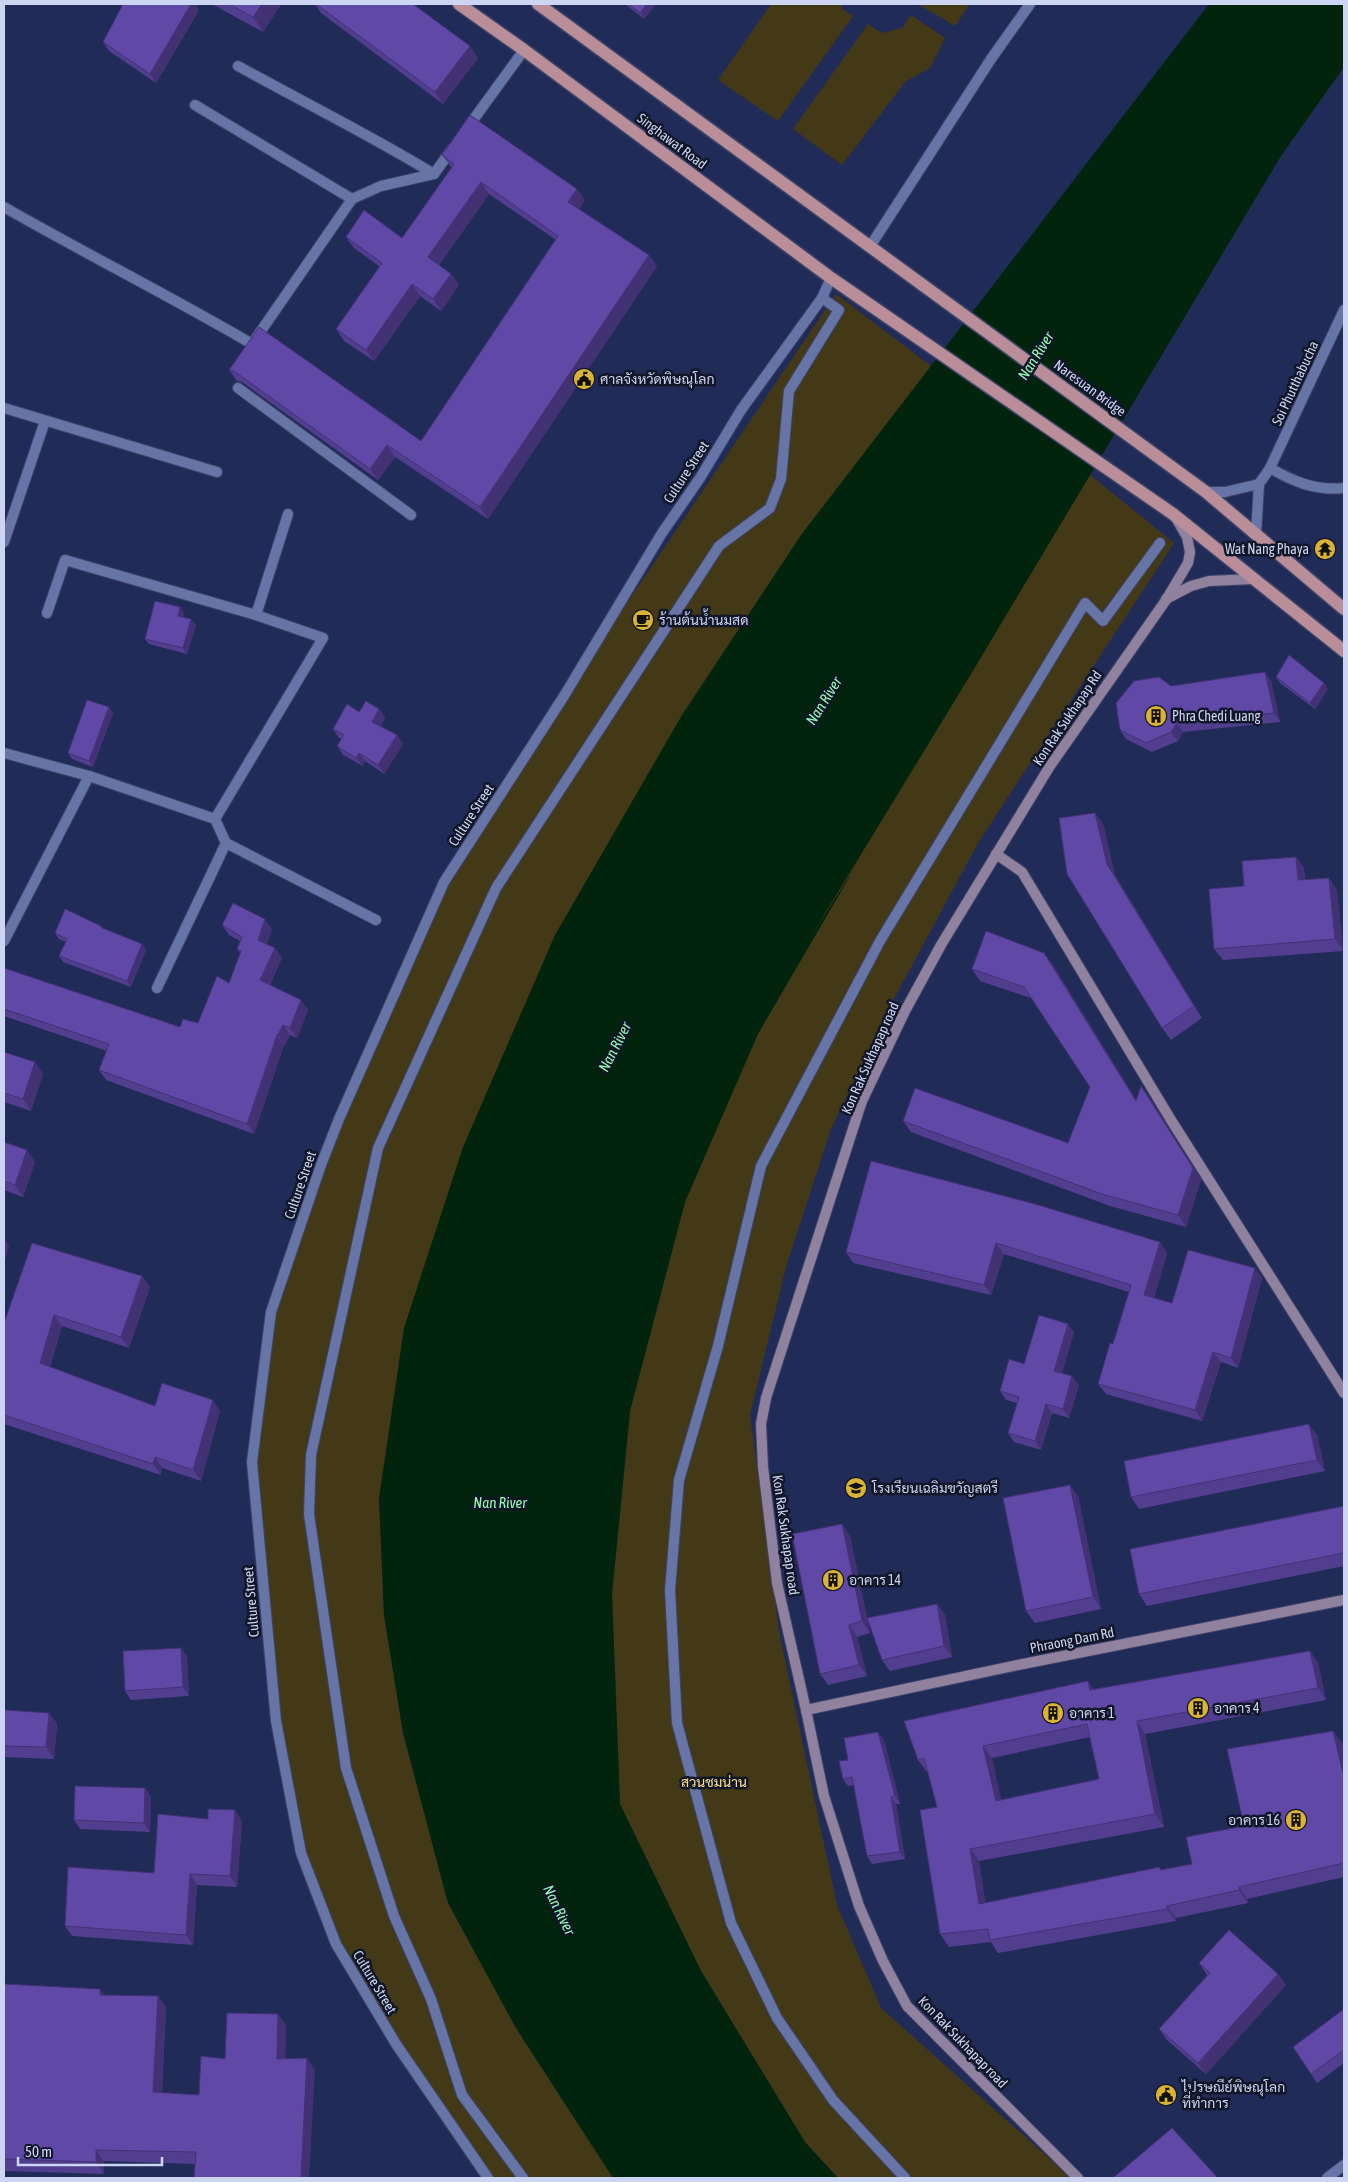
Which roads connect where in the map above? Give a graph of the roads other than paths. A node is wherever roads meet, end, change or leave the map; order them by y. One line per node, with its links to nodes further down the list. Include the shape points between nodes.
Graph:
1 (459, 4): 4 (main road, Singhawat Road)
2 (538, 4): 10 (main road)
3 (1030, 4): 10 (street)
4 (524, 50): 7 (street); 11 (main road, Singhawat Road)
5 (238, 66): 7 (street)
6 (195, 105): 8 (street)
7 (434, 174): 8 (street, via 381,186)
8 (352, 199): 9 (street, via 252,344)
9 (4, 207)
10 (870, 245): 21 (main road, Naresuan Bridge)
11 (832, 278): 12 (street, Culture Street); 23 (main road, Singhawat Road)
12 (822, 298): 46 (street, Culture Street, via 741,410 564,696 444,882 336,1126 271,1312 252,1462 276,1721 301,1853 336,1944 396,2044); 47 (street, via 839,310 789,391 781,479 770,508 720,546 496,888 378,1148 311,1455 309,1514 346,1768 394,1916 431,1999 462,2095)
13 (1344, 310): 17 (street, Soi Phutthabucha)
14 (238, 388): 24 (street)
15 (4, 408): 16 (street)
16 (45, 421): 18 (street); 26 (street)
17 (1270, 468): 19 (street, Soi Phutthabucha); 20 (street, via 1292,481)
18 (218, 472)
19 (1259, 484): 21 (street, via 1224,492); 25 (street)
20 (1344, 488)
21 (1206, 492): 25 (main road, Naresuan Bridge)
22 (288, 514): 32 (street)
23 (1173, 514): 28 (main road); 29 (street, Kon Rak Sukhapap Rd, via 1187,537 1190,552 1188,564)
24 (411, 515)
25 (1256, 534): 30 (main road, Naresuan Bridge)
26 (4, 542)
27 (1160, 543): 48 (street, via 1103,621 1085,602 880,942 761,1166 718,1346 679,1480 670,1590 677,1723 731,1923 777,2018 834,2100)
28 (1254, 578): 29 (street, Kon Rak Sukhapap Rd, via 1208,581 1190,586); 33 (main road)
29 (1166, 600): 38 (street, Kon Rak Sukhapap Rd, via 1050,766)
30 (1344, 609)
31 (47, 613): 32 (street, via 66,560)
32 (256, 615): 36 (street, via 323,638)
33 (1344, 651)
34 (4, 753): 35 (street)
35 (89, 776): 36 (street); 40 (street)
36 (215, 818): 37 (street)
37 (226, 843): 39 (street); 41 (street)
38 (996, 854): 42 (street, via 1022,872 1171,1120); 44 (street, Kon Rak Sukhapap road, via 941,944 862,1102 766,1398 761,1424 762,1450 777,1583)
39 (376, 920)
40 (4, 941)
41 (157, 988)
42 (1344, 1393)
43 (1344, 1600): 44 (street, Phraong Dam Rd)
44 (806, 1710): 49 (street, Kon Rak Sukhapap road, via 824,1796 859,1906 907,2006)
45 (1344, 2165): 50 (street)
46 (488, 2178)
47 (523, 2178)
48 (905, 2178)
49 (1078, 2178)
50 (1327, 2178)

